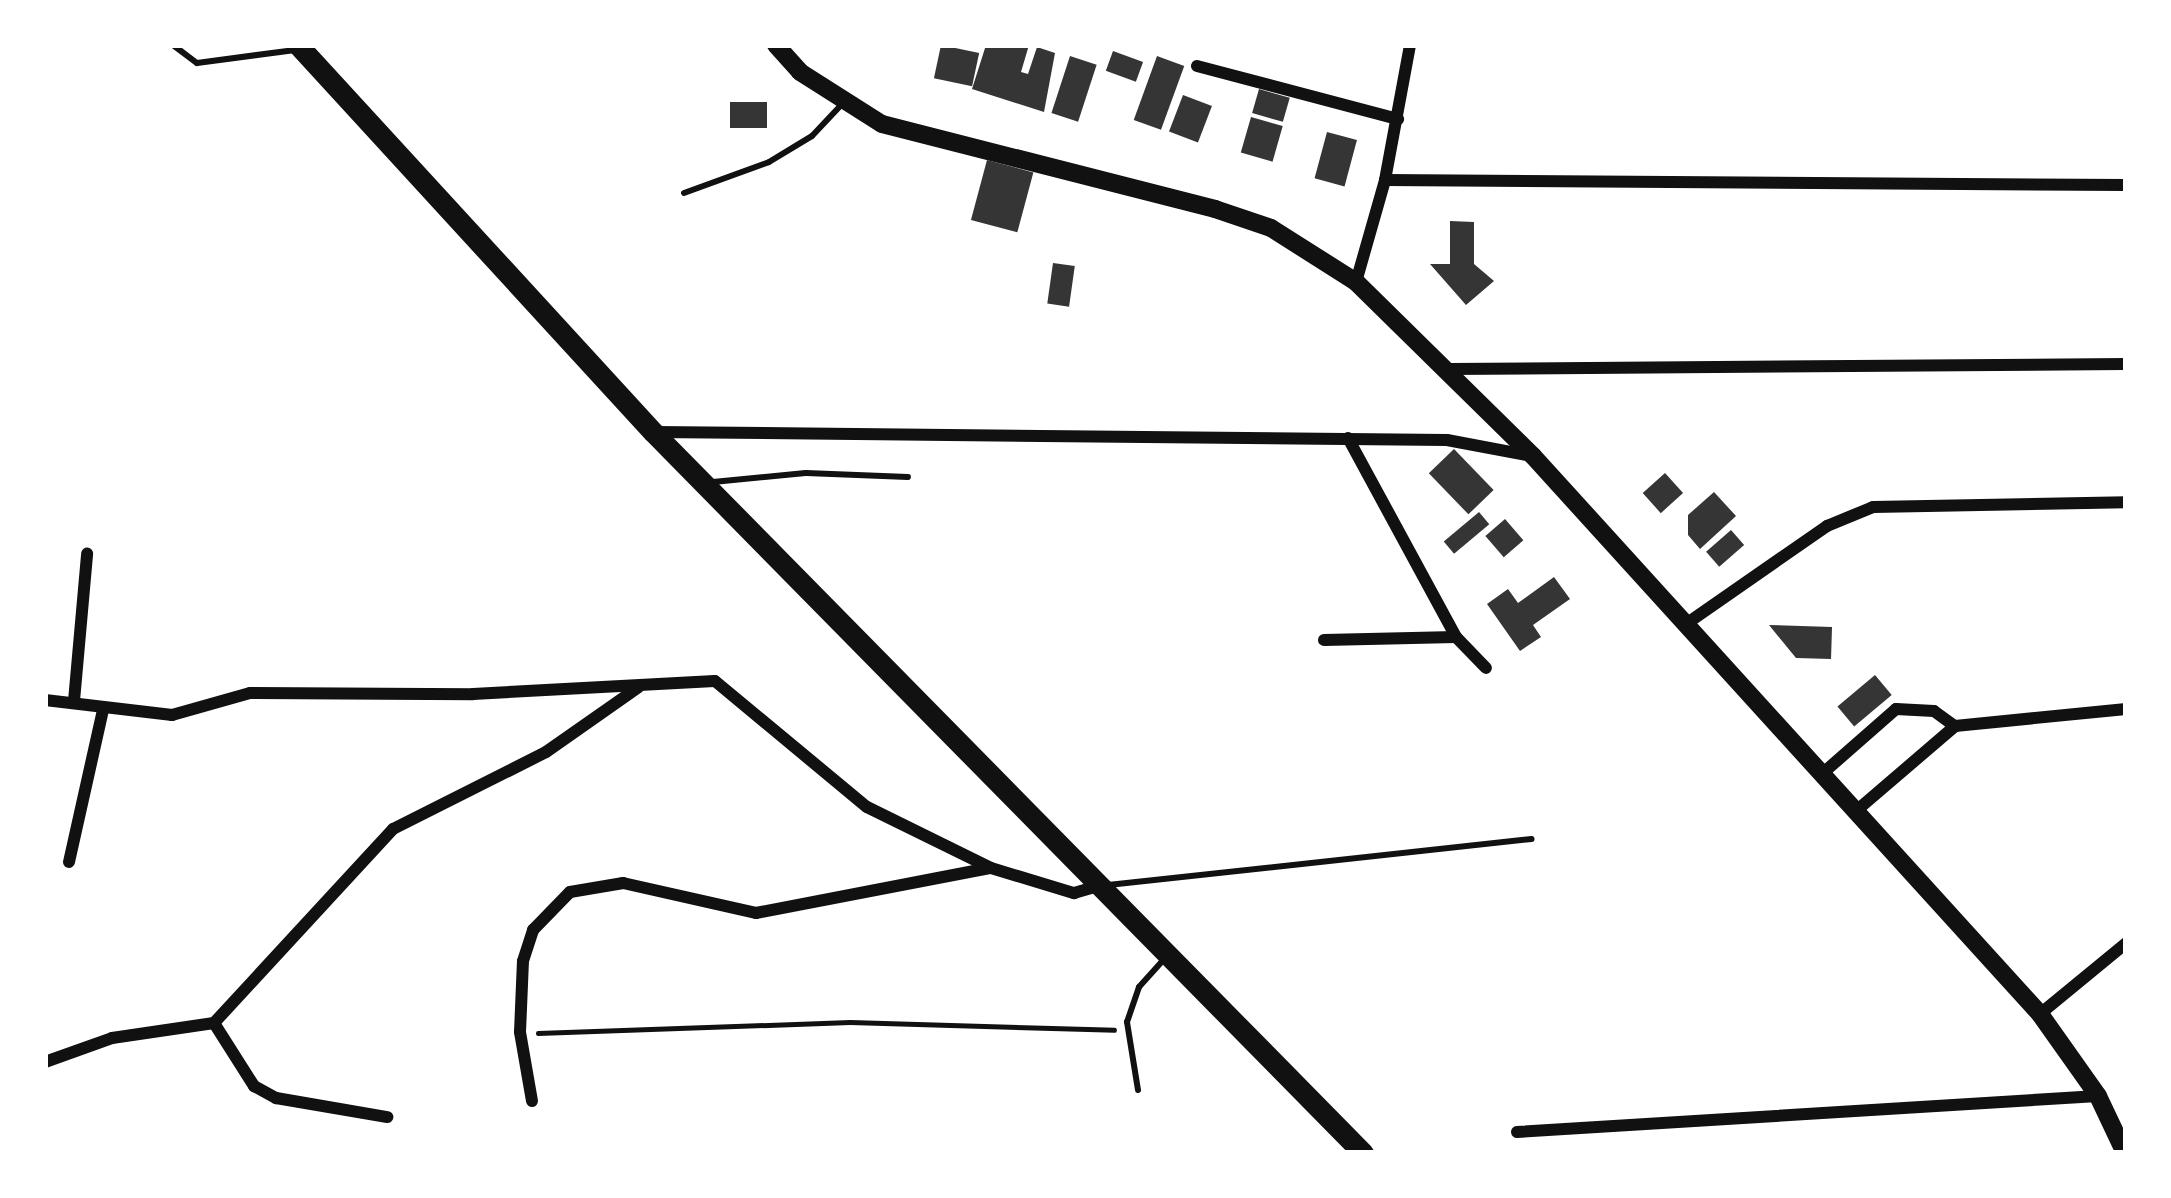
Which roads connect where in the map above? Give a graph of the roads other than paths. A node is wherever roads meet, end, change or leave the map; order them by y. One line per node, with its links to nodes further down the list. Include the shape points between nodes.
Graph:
1 (173, 45): 4 (lane, via 197,63)
2 (776, 45): 6 (main road)
3 (1409, 45): 7 (street)
4 (300, 47): 14 (highway)
5 (1197, 66): 7 (street)
6 (843, 103): 10 (lane, via 812,136 769,162); 11 (main road, via 923,139 1271,228)
7 (1398, 119): 8 (street)
8 (1385, 180): 9 (street); 11 (street)
9 (2126, 185)
10 (684, 193)
11 (1356, 282): 13 (main road)
12 (2126, 364): 13 (street)
13 (1448, 369): 16 (main road)
14 (653, 432): 15 (street); 18 (highway)
15 (1348, 438): 16 (street, via 1447,440); 22 (street)
16 (1533, 457): 21 (main road)
17 (908, 477): 18 (lane, via 806,473)
18 (703, 483): 36 (highway)
19 (2126, 502): 21 (street, via 1873,506 1827,526)
20 (87, 554): 27 (street)
21 (1686, 624): 31 (main road)
22 (1456, 637): 23 (street); 24 (street)
23 (1324, 640)
24 (1486, 668)
25 (640, 686): 28 (street, via 250,693 172,715); 35 (street, via 730,687 867,807); 40 (street, via 546,752 393,829)
26 (45, 700): 27 (street)
27 (74, 701): 28 (street)
28 (103, 710): 34 (street)
29 (2126, 710): 30 (street)
30 (1955, 726): 31 (street, via 1934,711 1896,709); 32 (street)
31 (1823, 773): 32 (main road)
32 (1856, 811): 39 (main road)
33 (1532, 839): 36 (lane)
34 (68, 862)
35 (991, 868): 36 (street, via 1075,893); 44 (street, via 755,913 623,884 570,892 533,930 518,994)
36 (1099, 886): 38 (highway)
37 (2126, 943): 39 (street)
38 (1168, 955): 42 (lane, via 1139,988 1126,1030); 47 (highway)
39 (2040, 1014): 43 (main road)
40 (214, 1023): 41 (street, via 112,1038); 45 (street, via 254,1086 275,1098)
41 (45, 1062)
42 (1138, 1090)
43 (2098, 1096): 46 (street); 48 (main road)
44 (532, 1101)
45 (387, 1117)
46 (1517, 1132)
47 (1363, 1153)
48 (2125, 1153)

